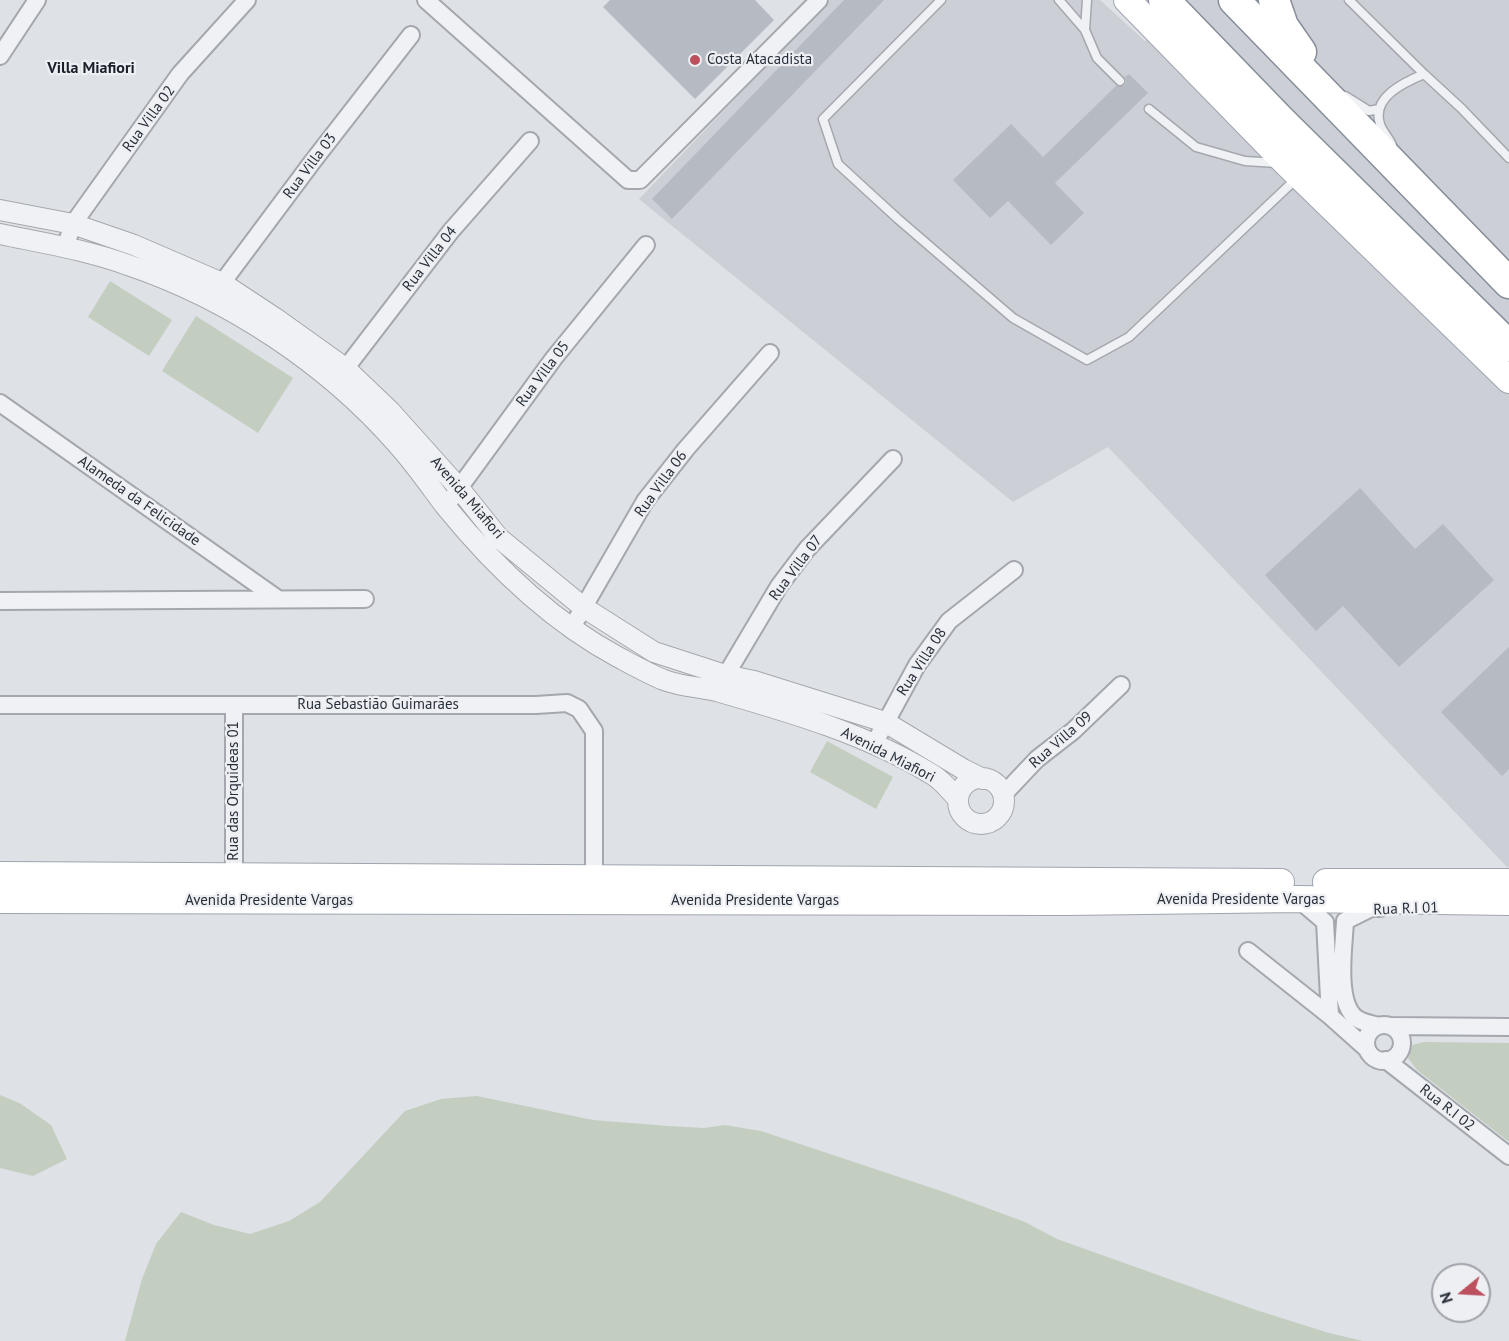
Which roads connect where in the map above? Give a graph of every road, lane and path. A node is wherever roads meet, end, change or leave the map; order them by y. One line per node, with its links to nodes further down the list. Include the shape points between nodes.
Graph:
1 (37, 0): 15 (street)
2 (247, 0): 26 (street, Rua Villa 02, via 180,74)
3 (426, 0): 4 (street, via 628,180 640,180)
4 (819, 0)
5 (941, 0): 24 (lane, via 823,119 838,164 1013,318 1087,360 1129,337)
6 (1059, 0): 13 (lane)
7 (1087, 0): 13 (lane)
8 (1127, 0): 24 (main road)
9 (1164, 0): 33 (highway, via 1281,122)
10 (1234, 0): 28 (highway)
11 (1275, 0): 18 (highway, via 1283,26 1299,49)
12 (1349, 0): 16 (lane)
13 (1085, 30): 17 (lane, via 1097,58)
14 (411, 35): 32 (street, Rua Villa 03)
15 (0, 56)
16 (1424, 74): 19 (lane, via 1403,83 1383,100); 23 (lane)
17 (1120, 81)
18 (1344, 95): 19 (lane, via 1369,111); 22 (highway)
19 (1379, 109): 22 (lane, via 1380,124)
20 (1149, 110): 24 (lane, via 1196,147)
21 (530, 141): 35 (street, Rua Villa 04, via 452,231)
22 (1393, 146): 28 (highway, via 1460,216)
23 (1509, 158)
24 (1293, 169): 36 (main road)
25 (0, 210): 26 (street, Avenida Miafiori)
26 (73, 224): 30 (street, Rua Villa 02); 32 (street, Avenida Miafiori, via 134,245)
27 (0, 234): 30 (street, Avenida Miafiori)
28 (1472, 243): 31 (highway)
29 (646, 245): 39 (street, Rua Villa 05, via 554,358)
30 (65, 248): 32 (street, Avenida Miafiori)
31 (1509, 283)
32 (218, 292): 35 (street, Avenida Miafiori, via 292,350)
33 (1509, 346)
34 (770, 352): 45 (street, Rua Villa 06, via 645,501)
35 (340, 376): 39 (street, Avenida Miafiori, via 390,411); 40 (street, Avenida Miafiori)
36 (1509, 380)
37 (0, 403): 42 (street, Alameda da Felicidade)
38 (893, 459): 47 (street, Rua Villa 07, via 807,549)
39 (459, 489): 40 (street, Rua Villa 05); 45 (street, Avenida Miafiori, via 499,538)
40 (446, 506): 46 (street, Avenida Miafiori, via 515,582)
41 (1014, 570): 51 (street, Rua Villa 08, via 949,621 918,664)
42 (279, 599): 43 (street); 44 (street)
43 (365, 599)
44 (0, 601)
45 (583, 607): 46 (street, Rua Villa 06); 47 (street, Avenida Miafiori, via 654,652)
46 (571, 629): 47 (street, Avenida Miafiori, via 665,681)
47 (721, 683): 51 (street, Avenida Miafiori, via 754,681); 52 (street, Avenida Miafiori)
48 (1121, 685): 54 (street, Rua Villa 09, via 1037,759)
49 (0, 705): 50 (street, Rua Sebastião Guimarães)
50 (234, 705): 57 (street, Rua das Orquideas 01); 58 (street, Rua Sebastião Guimarães, via 567,702 579,710 594,731)
51 (885, 722): 52 (street, Rua Villa 08); 53 (street, Avenida Miafiori)
52 (874, 744): 55 (street, Avenida Miafiori, via 936,777)
53 (983, 778): 54 (street, via 992,781); 55 (street, via 967,783)
54 (1003, 795): 55 (street, via 1004,804 995,819 978,824 963,816)
55 (958, 799)
56 (0, 875): 57 (main road, Avenida Presidente Vargas)
57 (234, 876): 58 (main road, Avenida Presidente Vargas)
58 (594, 879): 60 (main road, Avenida Presidente Vargas)
59 (1509, 882): 60 (main road, Avenida Presidente Vargas)
60 (845, 891): 61 (main road, Avenida Presidente Vargas, via 1067,902); 62 (main road, Avenida Presidente Vargas)
61 (1298, 899): 63 (main road, Avenida Presidente Vargas); 65 (street)
62 (0, 900)
63 (1497, 902): 64 (street, Rua R.I 01, via 1475,908 1371,908)
64 (1345, 921): 65 (street); 68 (street, via 1344,997 1354,1017)
65 (1325, 922): 67 (street)
66 (1248, 951): 67 (street)
67 (1330, 1016): 72 (street)
68 (1385, 1026): 69 (street); 71 (street, via 1400,1035); 72 (street, via 1369,1032)
69 (1425, 1026): 70 (street); 71 (street)
70 (1509, 1027)
71 (1401, 1043): 73 (street, via 1396,1056)
72 (1367, 1049): 73 (street, via 1375,1058)
73 (1386, 1060): 74 (street, Rua R.I 02)
74 (1509, 1156)

